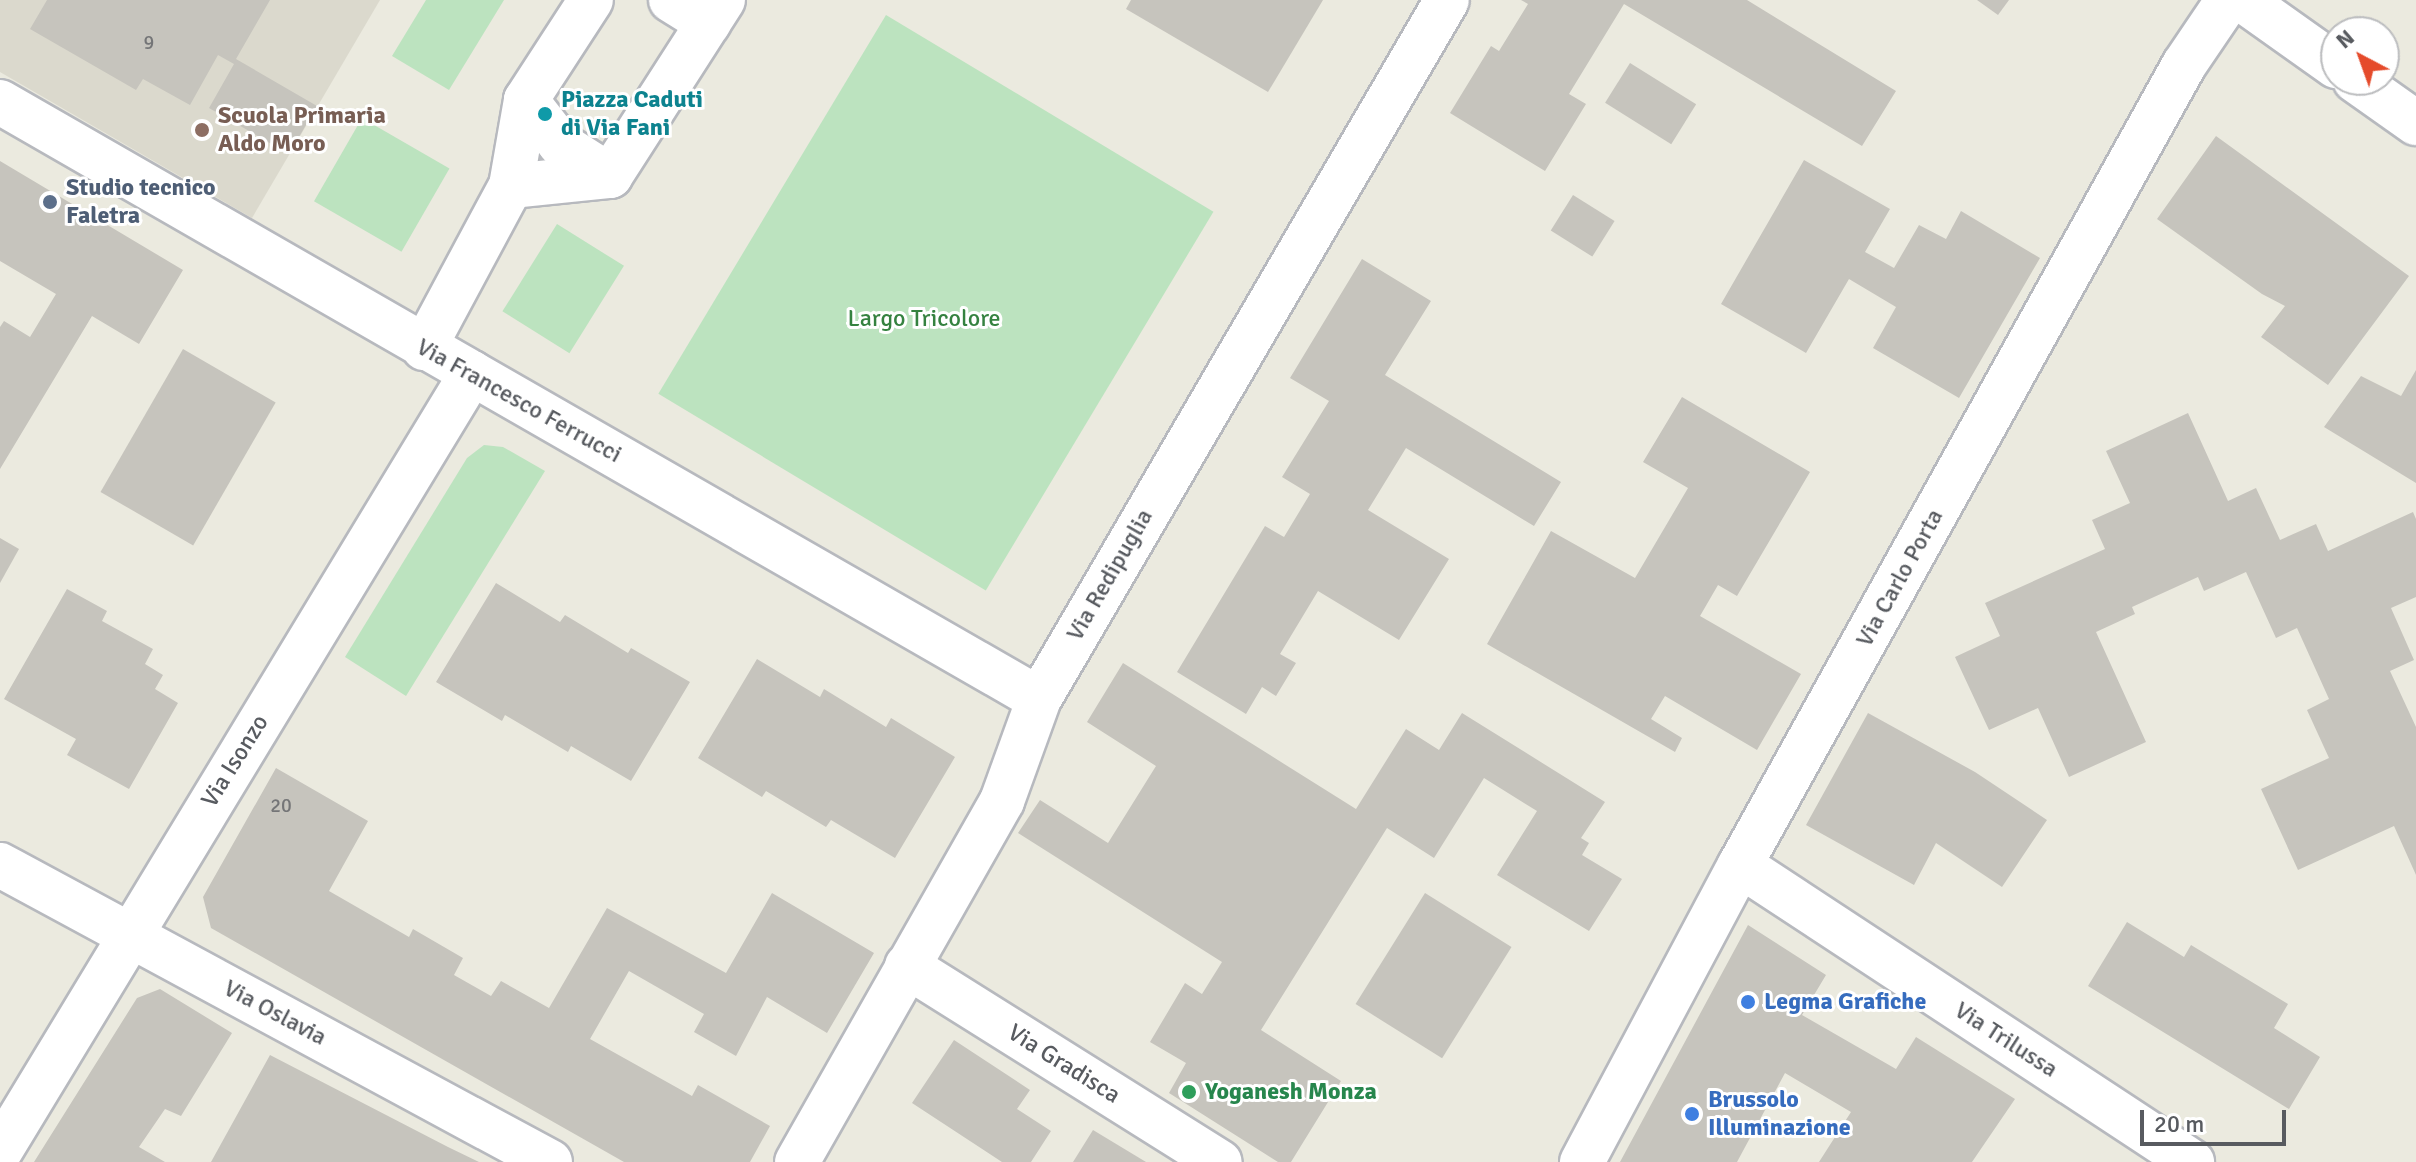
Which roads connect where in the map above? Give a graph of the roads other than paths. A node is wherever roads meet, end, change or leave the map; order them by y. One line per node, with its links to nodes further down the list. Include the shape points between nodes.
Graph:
1 (591, 0): 9 (street)
2 (671, 0): 6 (street)
3 (1447, 0): 16 (street, Via Redipuglia)
4 (2228, 0): 18 (street, Via Carlo Porta, via 2184,65)
5 (2243, 0): 7 (street)
6 (715, 11): 12 (street)
7 (2320, 55)
8 (2378, 96): 11 (street)
9 (526, 100): 12 (street, via 560,144); 13 (street)
10 (0, 102): 14 (street, Via Francesco Ferrucci)
11 (2416, 123)
12 (610, 176): 13 (street)
13 (511, 186): 14 (street)
14 (424, 348): 15 (street, Via Francesco Ferrucci)
15 (472, 373): 16 (street, Via Francesco Ferrucci); 19 (street, Via Isonzo)
16 (1039, 699): 20 (street, Via Redipuglia, via 1002,801)
17 (0, 865): 19 (street, Via Oslavia)
18 (1740, 865): 25 (street, Via Carlo Porta); 26 (street, Via Trilussa)
19 (129, 934): 21 (street, Via Isonzo); 22 (street, Via Oslavia)
20 (907, 966): 23 (street, Via Redipuglia); 24 (street, Via Gradisca)
21 (0, 1151)
22 (550, 1162)
23 (797, 1162)
24 (1220, 1162)
25 (1582, 1162)
26 (2192, 1162)

